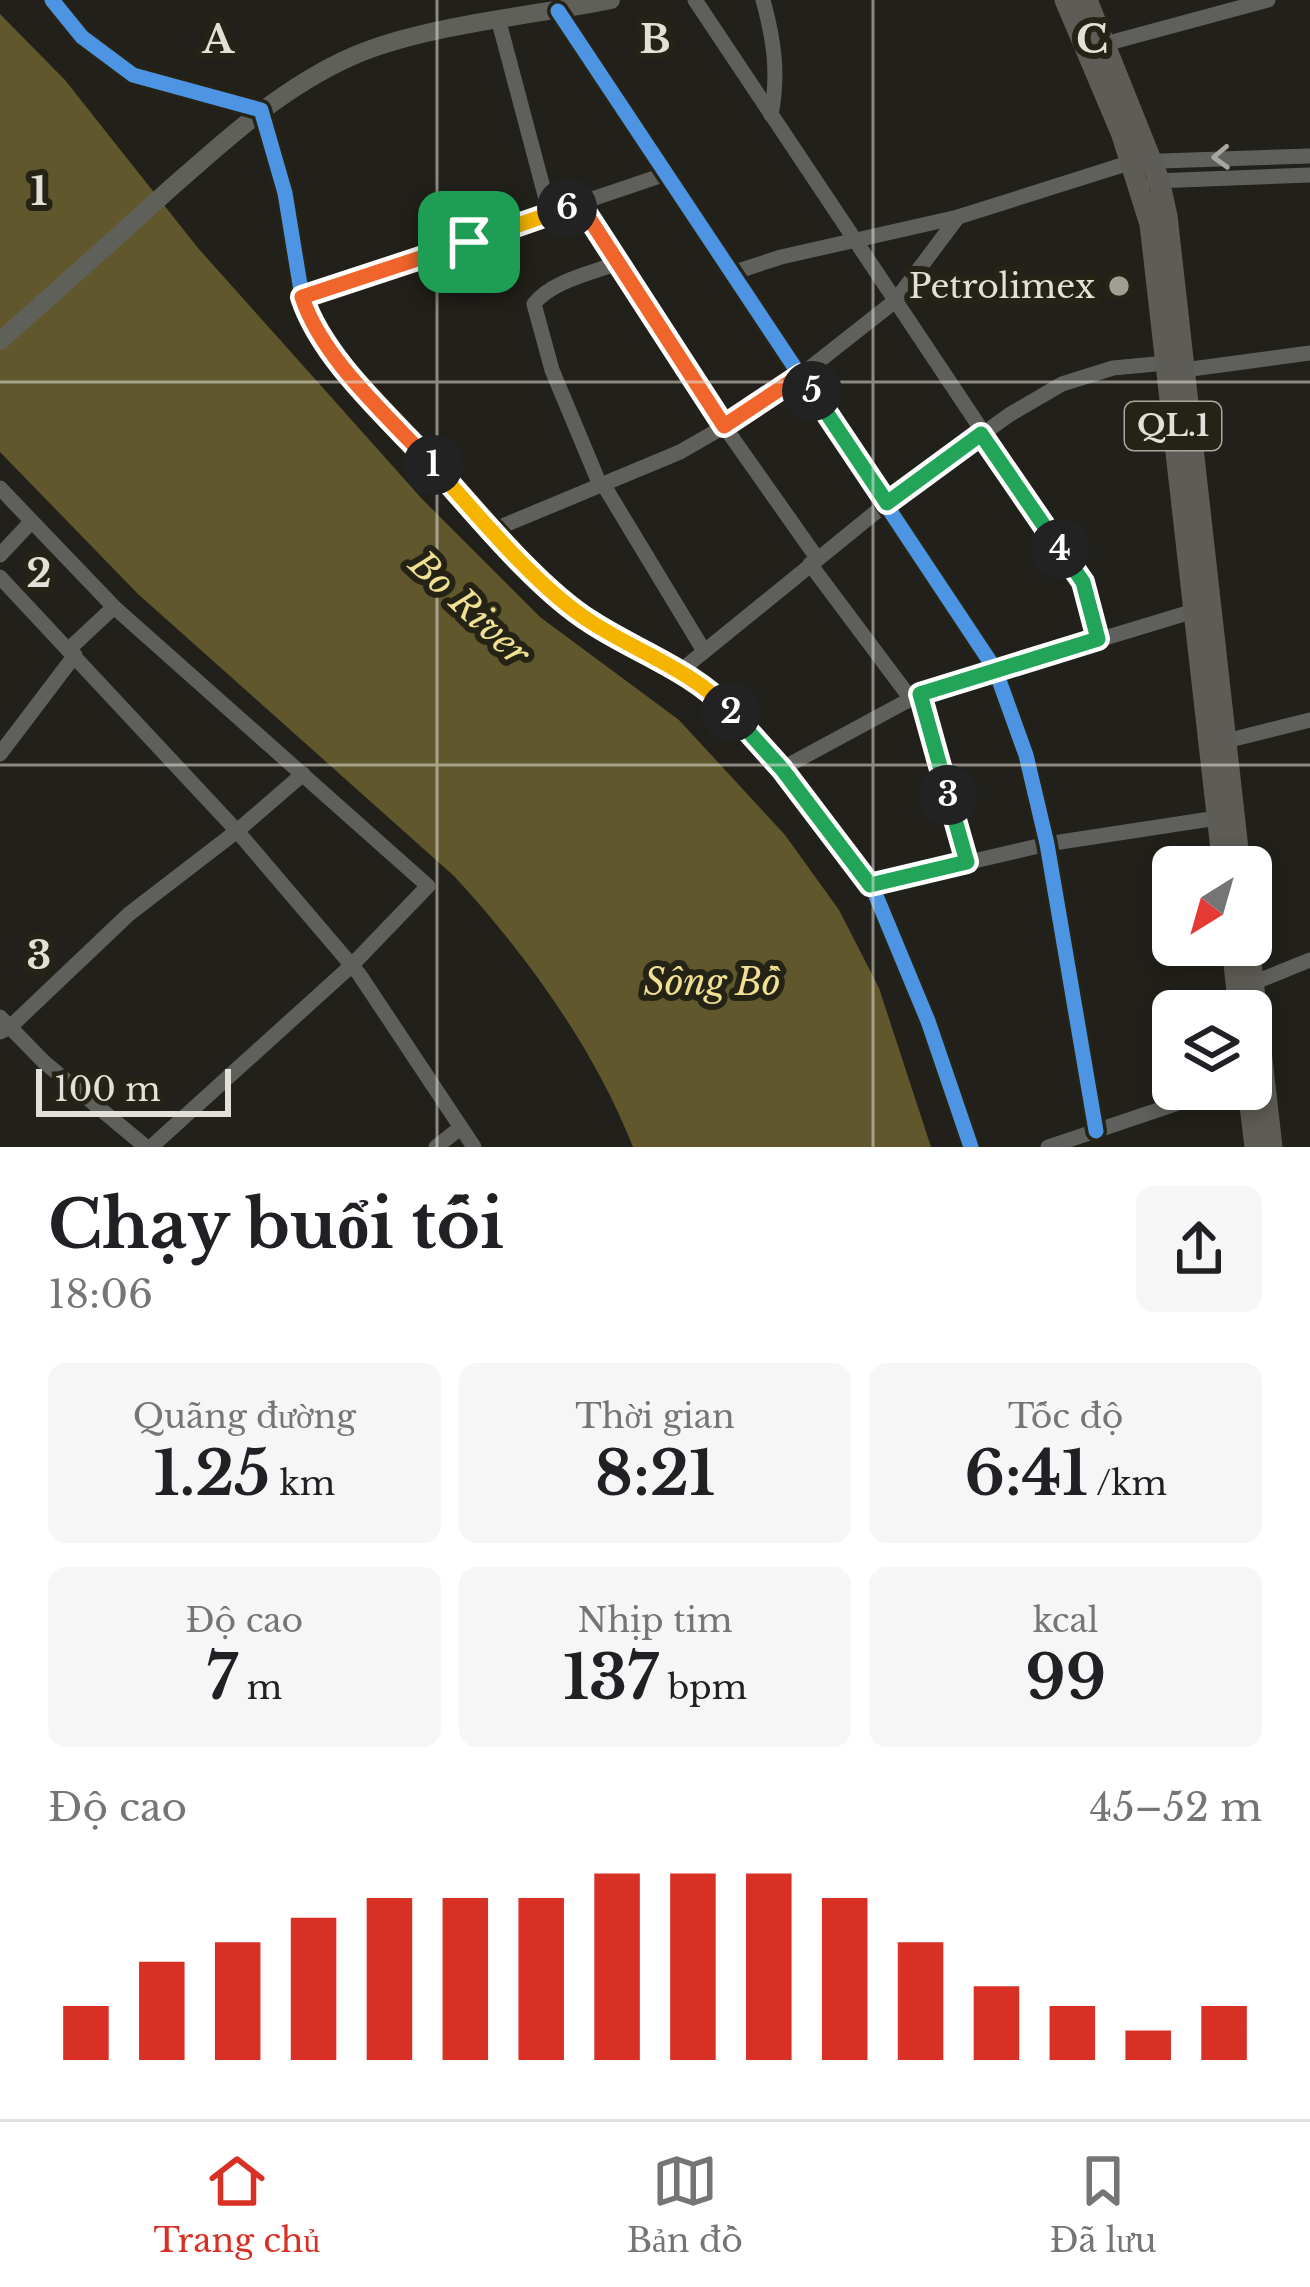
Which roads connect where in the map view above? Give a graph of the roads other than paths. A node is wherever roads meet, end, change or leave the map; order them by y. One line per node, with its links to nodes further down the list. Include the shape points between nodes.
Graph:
1 (52, 0): 11 (street, via 82,38 133,75)
2 (611, 0): 8 (main road)
3 (695, 0): 12 (street)
4 (763, 0): 12 (street, via 776,61)
5 (1065, 0): 14 (highway, QL.1)
6 (1087, 0): 10 (highway, QL.1)
7 (1268, 0): 10 (street)
8 (559, 11): 9 (main road); 15 (street)
9 (499, 22): 11 (main road, via 356,55); 18 (street)
10 (1105, 44): 14 (highway, QL.1)
11 (261, 110): 23 (street); 25 (main road)
12 (772, 115): 20 (street)
13 (1310, 156): 14 (street, one-way to 14)
14 (1145, 172): 16 (street); 19 (street); 27 (highway, QL.1, via 1172,246)
15 (667, 174): 17 (street); 22 (street)
16 (1310, 175)
17 (580, 204): 18 (street); 21 (street)
18 (550, 214): 23 (street)
19 (958, 217): 20 (street); 24 (street)
20 (854, 240): 22 (street); 24 (street)
21 (618, 263): 29 (street); 31 (street, via 534,304 552,370)
22 (733, 273): 28 (street)
23 (302, 297): 35 (street, via 333,353)
24 (895, 301): 28 (street); 30 (street)
25 (0, 341)
26 (1310, 352): 27 (street)
27 (1175, 367): 30 (street, via 1113,368 1061,384); 40 (highway, QL.1); 48 (highway, QL.1)
28 (801, 375): 29 (street); 33 (street)
29 (724, 426): 31 (street); 37 (street)
30 (981, 434): 33 (street); 41 (street, via 1083,582)
31 (602, 484): 35 (street); 42 (street)
32 (0, 488): 34 (street)
33 (887, 503): 37 (street); 44 (street)
34 (31, 522): 36 (street); 39 (street)
35 (494, 530): 45 (street, via 587,620)
36 (0, 555)
37 (813, 561): 42 (street); 46 (street)
38 (0, 577): 43 (street)
39 (114, 607): 43 (street); 51 (street)
40 (1194, 611): 41 (street); 52 (highway, QL.1)
41 (1098, 639): 44 (street)
42 (704, 651): 45 (street)
43 (72, 652): 49 (street); 53 (street)
44 (995, 669): 46 (street); 54 (street)
45 (679, 672): 50 (street, via 714,693)
46 (916, 697): 50 (street); 57 (street)
47 (1310, 719): 48 (street)
48 (1226, 741): 56 (highway, QL.1)
49 (0, 754)
50 (782, 769): 58 (street)
51 (303, 774): 53 (street); 60 (street, via 428,886)
52 (1217, 818): 54 (street); 55 (highway, QL.1)
53 (237, 831): 60 (street); 63 (street)
54 (1047, 844): 57 (street); 67 (street)
55 (1220, 846)
56 (1238, 846)
57 (967, 862): 58 (street)
58 (870, 885): 71 (street)
59 (1310, 960): 62 (street)
60 (351, 966): 66 (street); 68 (street)
61 (1251, 966): 62 (highway)
62 (1253, 983): 74 (highway)
63 (4, 1025): 68 (street)
64 (1158, 1110): 67 (street)
65 (1251, 1110): 73 (highway)
66 (459, 1129): 69 (street); 70 (street)
67 (1096, 1131): 72 (street)
68 (148, 1147)
69 (436, 1147)
70 (474, 1147)
71 (971, 1147)
72 (1048, 1147)
73 (1255, 1147)
74 (1272, 1147)

